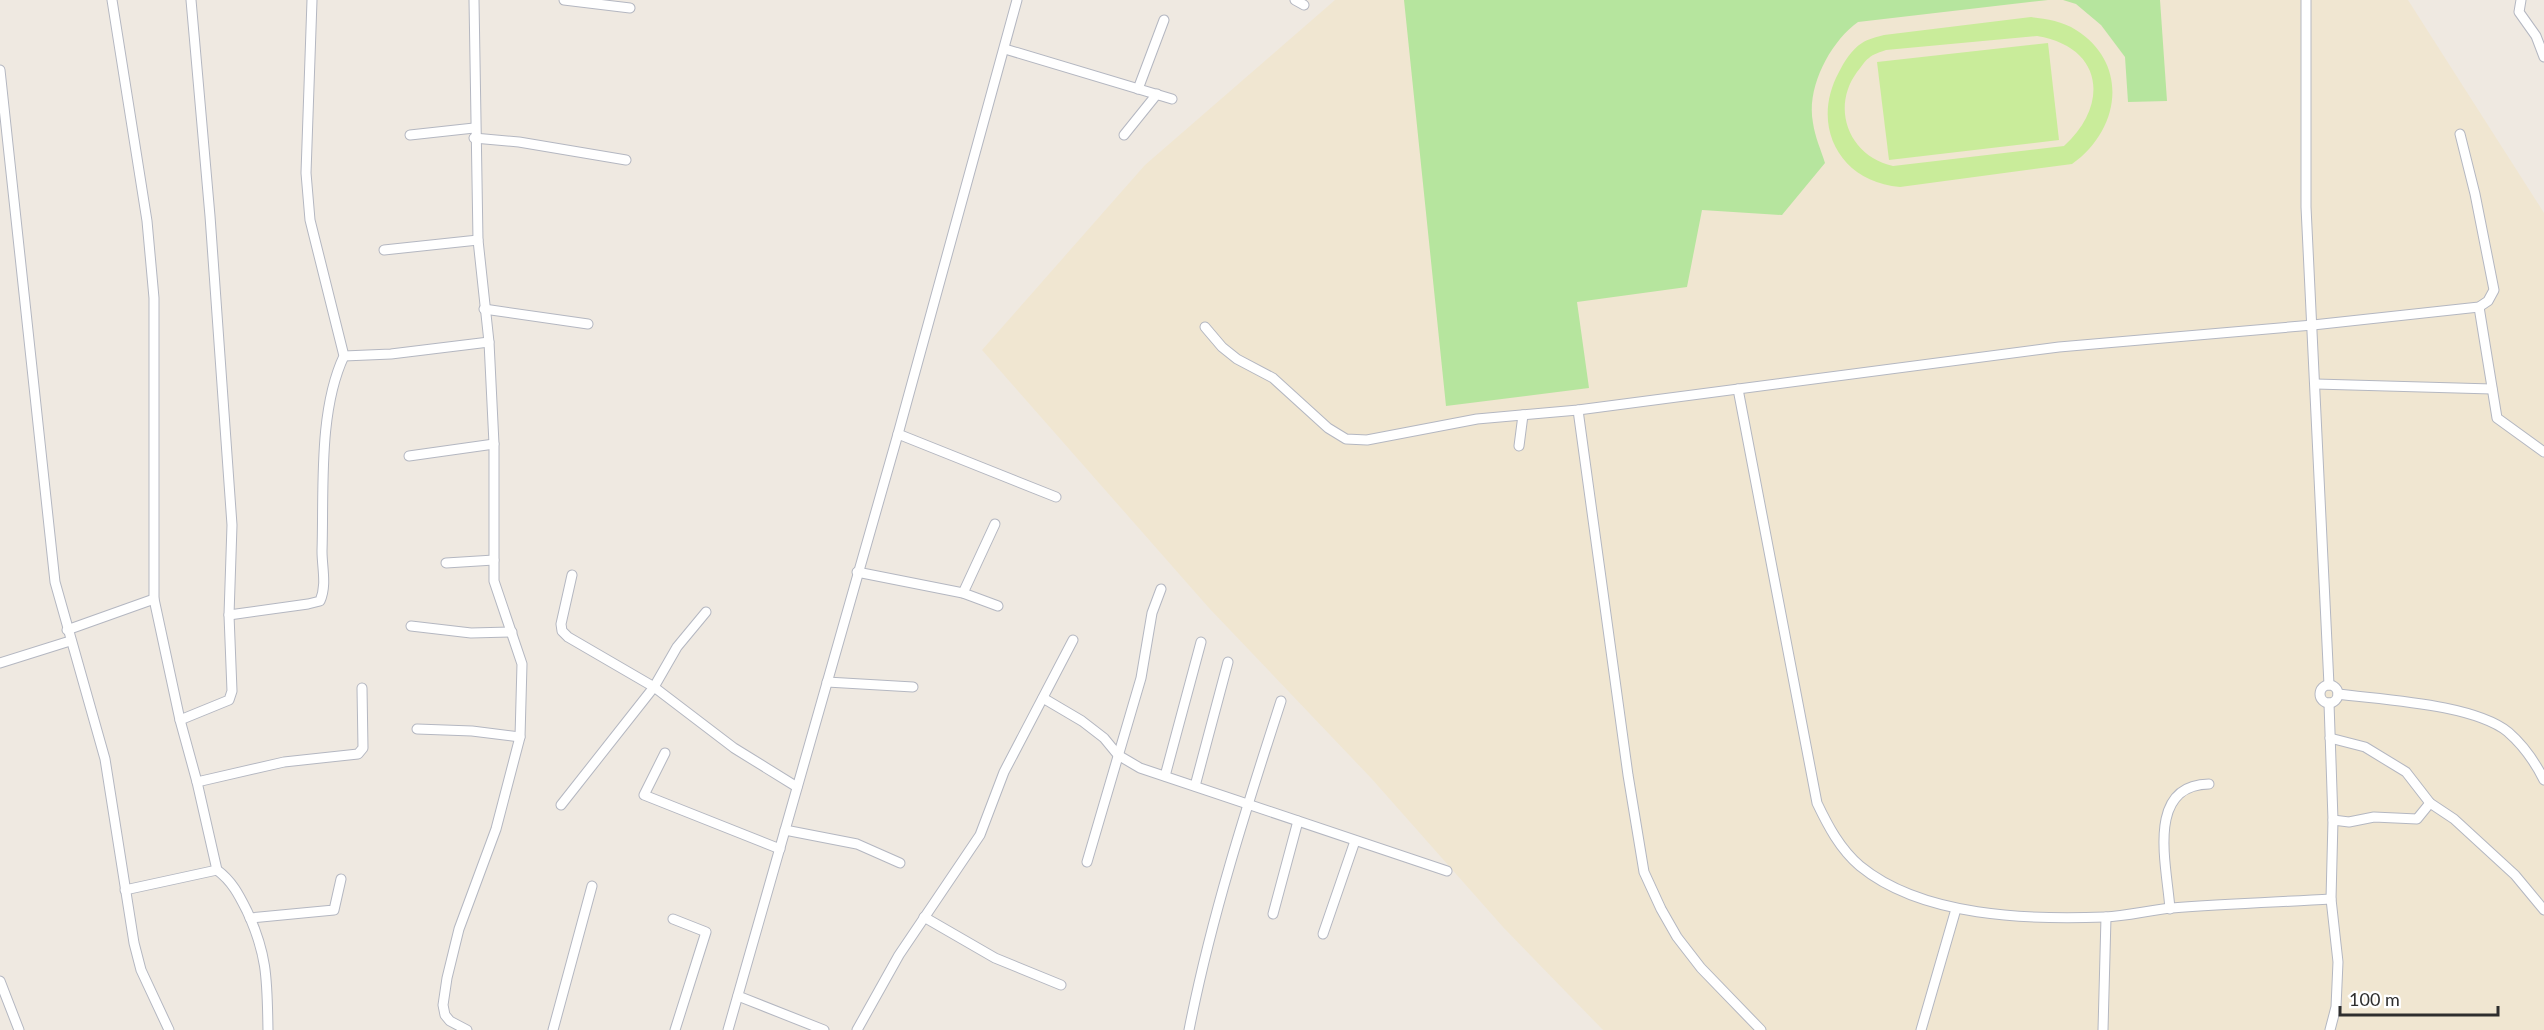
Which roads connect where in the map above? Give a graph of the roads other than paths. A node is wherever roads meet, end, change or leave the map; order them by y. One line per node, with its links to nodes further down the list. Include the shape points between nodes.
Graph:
1 (112, 0): 51 (street, via 147,221 154,298)
2 (191, 0): 54 (street, via 232,525)
3 (312, 0): 32 (street, via 306,173 310,220)
4 (474, 0): 19 (street)
5 (564, 0): 11 (street)
6 (1017, 0): 13 (street)
7 (1295, 0): 10 (street)
8 (2306, 0): 29 (street, via 2306,207)
9 (2521, 0): 14 (street, via 2519,12 2536,36)
10 (1304, 5)
11 (630, 8)
12 (1164, 20): 16 (street)
13 (1005, 49): 16 (street); 38 (street)
14 (2544, 57)
15 (0, 70): 56 (street, via 49,542)
16 (1138, 89): 17 (street)
17 (1157, 94): 18 (street); 22 (street)
18 (1172, 99)
19 (474, 133): 21 (street); 23 (street); 24 (street)
20 (2460, 134): 26 (street, via 2493,290)
21 (411, 135)
22 (1124, 135)
23 (626, 160)
24 (478, 240): 25 (street); 27 (street)
25 (384, 250)
26 (2480, 307): 29 (street); 34 (street)
27 (484, 309): 28 (street); 31 (street)
28 (588, 324)
29 (2313, 325): 33 (street); 35 (street, via 2059,347)
30 (1205, 327): 37 (street, via 1229,353 1273,378 1328,428 1346,439 1367,440 1477,419)
31 (489, 342): 32 (street); 39 (street)
32 (344, 356): 54 (street, via 336,373 327,420 324,591 320,601)
33 (2316, 384): 34 (street); 64 (street)
34 (2492, 388): 41 (street, via 2497,418)
35 (1738, 389): 36 (street); 100 (street, via 1817,803 1828,827 1861,866 1893,887)
36 (1578, 410): 37 (street); 122 (street, via 1644,872 1677,937 1701,969)
37 (1523, 415): 40 (street)
38 (898, 434): 43 (street); 47 (street)
39 (494, 444): 42 (street); 45 (street)
40 (1519, 446)
41 (2544, 452)
42 (409, 456)
43 (1056, 498)
44 (995, 524): 50 (street)
45 (494, 560): 46 (street); 57 (street, via 494,580)
46 (446, 563)
47 (857, 572): 50 (street); 63 (street)
48 (572, 575): 65 (street, via 562,631)
49 (1161, 590): 77 (street)
50 (963, 593): 52 (street)
51 (154, 599): 56 (street); 72 (street)
52 (998, 606)
53 (706, 612): 65 (street, via 677,647)
54 (229, 615): 72 (street, via 229,700)
55 (411, 626): 57 (street, via 471,633)
56 (67, 630): 59 (street)
57 (512, 632): 74 (street, via 522,663)
58 (1073, 640): 69 (street)
59 (70, 641): 62 (street); 98 (street, via 105,759)
60 (1201, 642): 78 (street)
61 (1228, 662): 82 (street)
62 (0, 663)
63 (827, 682): 66 (street); 83 (street)
64 (2329, 685): 68 (street); 71 (street, via 2322,687 2320,694)
65 (654, 687): 83 (street, via 734,748); 86 (street)
66 (913, 687)
67 (362, 688): 80 (street, via 363,748 358,754 284,762)
68 (2338, 694): 71 (street); 79 (street, via 2452,710 2482,719 2507,731)
69 (1043, 698): 77 (street, via 1097,732); 104 (street, via 1004,772 980,836)
70 (1281, 701): 84 (street)
71 (2329, 703): 75 (street)
72 (180, 720): 80 (street)
73 (417, 729): 74 (street, via 472,730)
74 (520, 737): 115 (street, via 496,829 459,929 447,978 445,1015)
75 (2330, 738): 85 (street, via 2365,747 2406,772); 87 (street)
76 (665, 753): 91 (street, via 644,795)
77 (1118, 755): 78 (street, via 1140,768); 92 (street)
78 (1166, 776): 82 (street)
79 (2544, 780)
80 (197, 782): 94 (street)
81 (2209, 784): 101 (street, via 2194,784 2182,790 2164,818)
82 (1196, 786): 84 (street)
83 (796, 787): 89 (street)
84 (1248, 803): 88 (street); 121 (street, via 1199,978)
85 (2430, 803): 87 (street, via 2417,819); 102 (street, via 2454,819 2515,875)
86 (561, 805)
87 (2333, 820): 99 (street)
88 (1298, 821): 90 (street); 103 (street)
89 (785, 830): 91 (street); 93 (street, via 857,844)
90 (1355, 841): 95 (street); 108 (street)
91 (780, 849): 111 (street)
92 (1087, 862)
93 (900, 863)
94 (217, 870): 98 (street); 106 (street, via 229,879)
95 (1447, 872)
96 (340, 879): 106 (street, via 334,910)
97 (592, 886): 116 (street)
98 (125, 890): 113 (street, via 141,970)
99 (2331, 899): 101 (street); 125 (street, via 2338,962 2336,1007)
100 (1956, 909): 105 (street, via 2012,916); 123 (street)
101 (2170, 909): 105 (street)
102 (2544, 910)
103 (1273, 914)
104 (924, 917): 110 (street, via 995,958); 120 (street)
105 (2106, 917): 124 (street)
106 (250, 918): 114 (street, via 267,966)
107 (674, 919): 117 (street, via 706,932)
108 (1323, 934)
109 (0, 981): 112 (street)
110 (1061, 985)
111 (738, 996): 118 (street); 119 (street)
112 (19, 1030)
113 (169, 1030)
114 (268, 1030)
115 (468, 1030)
116 (553, 1030)
117 (675, 1030)
118 (728, 1030)
119 (824, 1030)
120 (857, 1030)
121 (1189, 1030)
122 (1761, 1030)
123 (1921, 1030)
124 (2103, 1030)
125 (2330, 1030)

